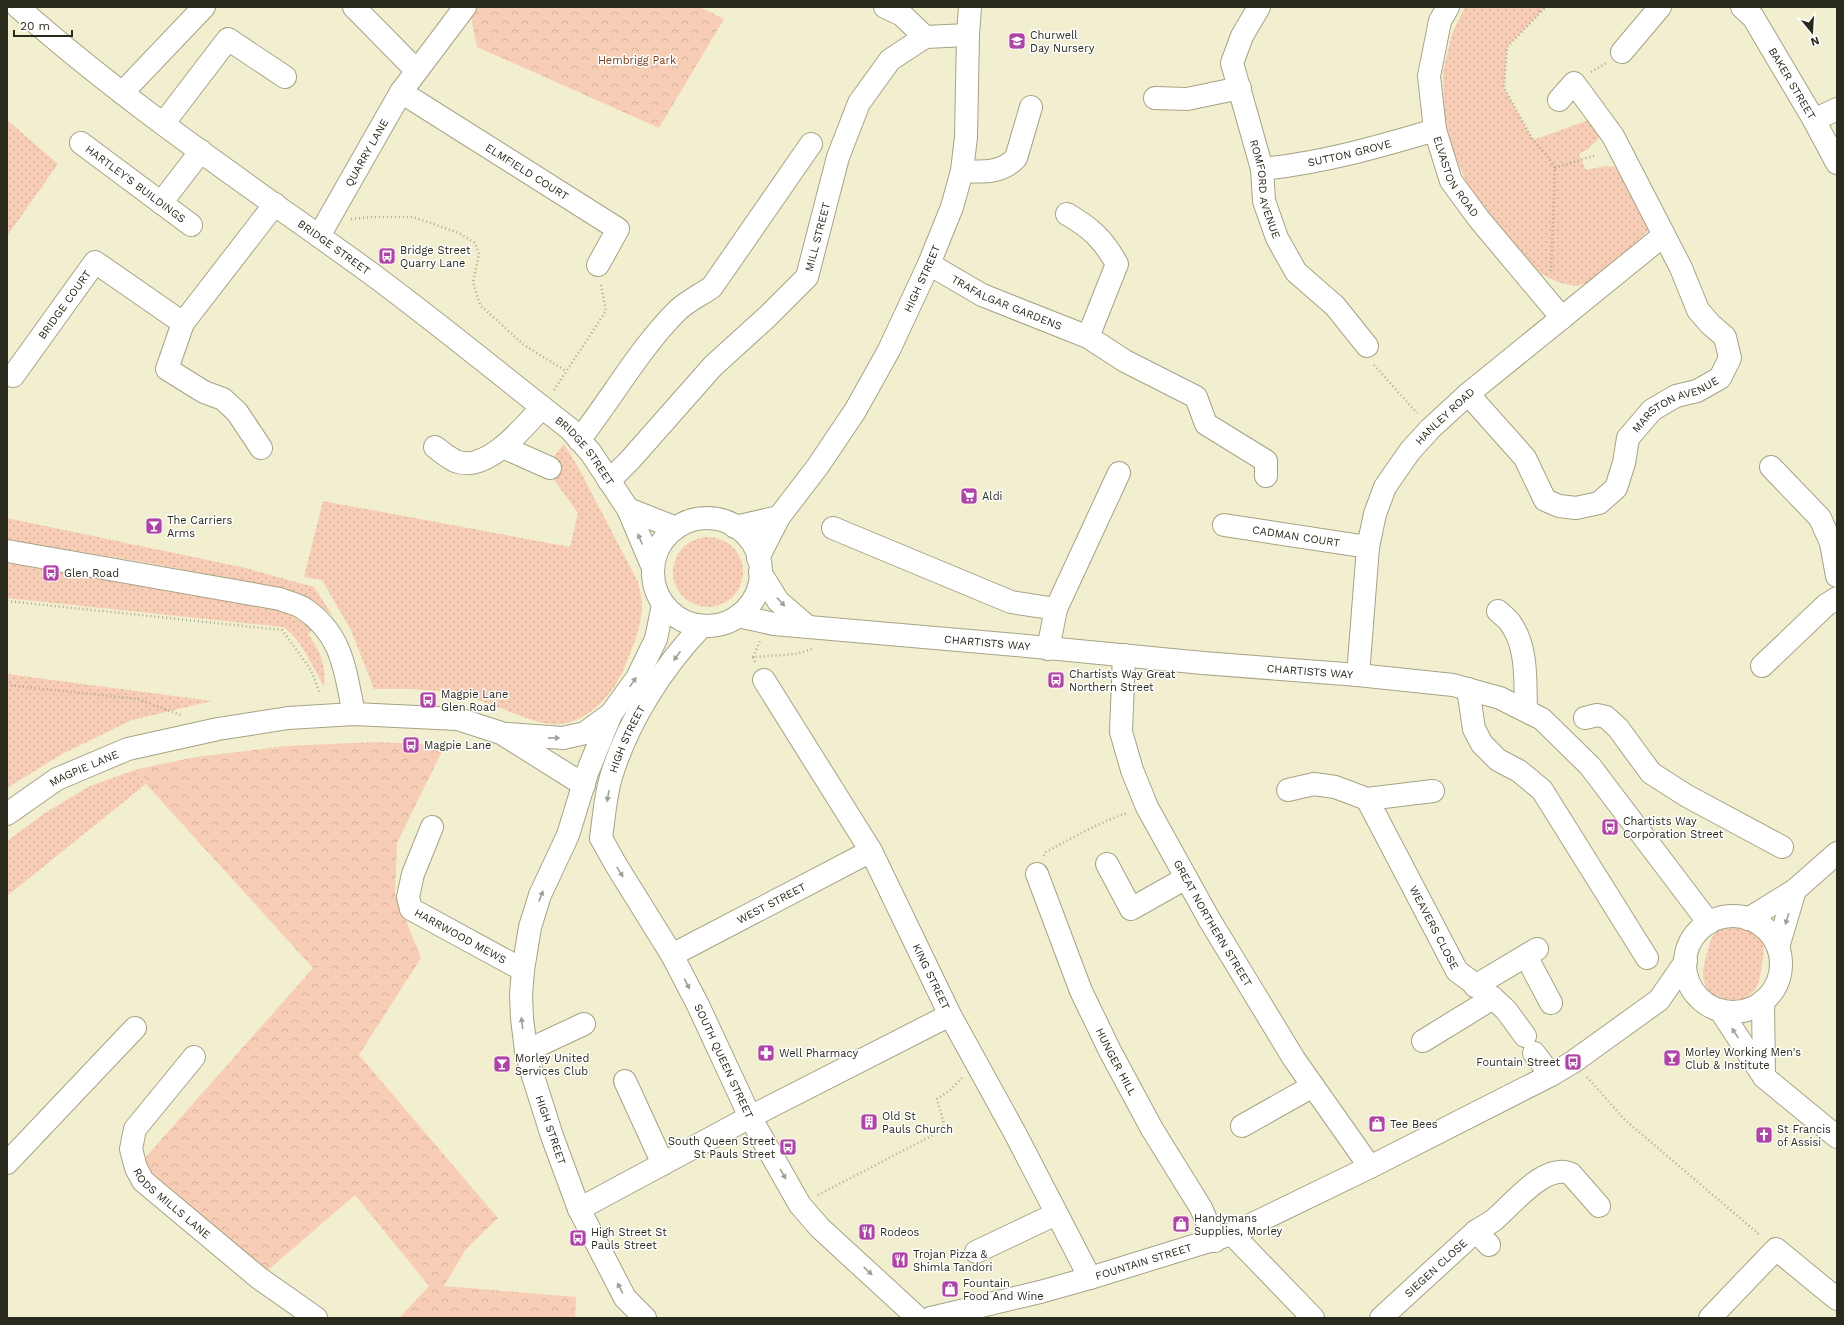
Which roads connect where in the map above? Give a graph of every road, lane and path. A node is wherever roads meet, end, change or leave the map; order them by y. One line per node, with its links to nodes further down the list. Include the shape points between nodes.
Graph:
1 (18, 7): 21 (street, BRIDGE STREET)
2 (204, 7): 21 (street)
3 (354, 7): 17 (street)
4 (465, 7): 17 (street, QUARRY LANE)
5 (885, 7): 15 (street, via 902,16)
6 (970, 7): 14 (street, HIGH STREET)
7 (1259, 7): 20 (street, ROMFORD AVENUE, via 1242,36 1232,63)
8 (1448, 7): 29 (street, ELVASTON ROAD, via 1440,21 1429,76)
9 (1540, 7): 13 (path)
10 (1546, 7): 13 (path)
11 (1660, 7): 16 (street)
12 (1742, 7): 27 (street, BAKER STREET, via 1753,17)
13 (1540, 13): 35 (path, via 1507,47 1504,88 1533,140)
14 (968, 35): 15 (street); 37 (street, HIGH STREET, via 966,137)
15 (925, 37): 64 (street, MILL STREET, via 890,60 859,103 838,157 807,277 713,366)
16 (1622, 52): 19 (path)
17 (416, 70): 22 (street, QUARRY LANE)
18 (285, 77): 28 (street, via 228,39)
19 (1574, 83): 24 (street); 43 (street, MARSTON AVENUE, via 1613,136)
20 (1240, 88): 23 (street, via 1187,99); 36 (street, ROMFORD AVENUE)
21 (122, 92): 28 (street, BRIDGE STREET)
22 (401, 92): 42 (street, QUARRY LANE); 45 (street, ELMFIELD COURT, via 618,229)
23 (1155, 98)
24 (1559, 100)
25 (1031, 107): 37 (street, via 1016,158 1010,164 989,172)
26 (1837, 109): 27 (street)
27 (1814, 120): 34 (street, BAKER STREET)
28 (163, 124): 32 (street, BRIDGE STREET)
29 (1436, 130): 36 (street, SUTTON GROVE, via 1360,152 1297,166); 47 (street, ELVASTON ROAD, via 1450,181 1478,219)
30 (81, 143): 38 (street, HARTLEY'S BUILDINGS)
31 (811, 144): 56 (street, via 712,287 678,310)
32 (201, 151): 38 (street); 39 (street, BRIDGE STREET)
33 (1596, 155): 35 (path)
34 (1837, 163)
35 (1555, 168): 46 (path)
36 (1262, 169): 50 (street, ROMFORD AVENUE, via 1264,201 1277,238 1296,272 1336,306)
37 (962, 171): 44 (street, HIGH STREET, via 952,207)
38 (161, 203): 41 (street, HARTLEY'S BUILDINGS)
39 (275, 204): 42 (street, BRIDGE STREET); 48 (street)
40 (1066, 214): 49 (street, via 1099,236 1117,264)
41 (191, 225)
42 (323, 229): 51 (path, via 373,217 413,217 459,233 475,243 479,254 473,282 480,305 524,345); 54 (street, BRIDGE STREET, via 371,274)
43 (1664, 235): 47 (street, HANLEY ROAD); 53 (street, MARSTON AVENUE, via 1698,310 1725,338 1730,358 1720,378 1697,391 1676,396 1652,410 1628,438 1616,488 1598,503 1576,508 1559,506 1545,500 1525,458)
44 (928, 264): 49 (street, TRAFALGAR GARDENS, via 982,295); 66 (street, HIGH STREET, via 889,350 856,411)
45 (598, 265): 51 (path, via 606,311)
46 (1551, 279)
47 (1562, 318): 53 (street, HANLEY ROAD)
48 (183, 322): 52 (street, BRIDGE COURT, via 95,262); 58 (street, via 167,370 204,392 223,399 237,412)
49 (1088, 337): 63 (street, TRAFALGAR GARDENS, via 1125,361 1196,398 1206,424 1266,461)
50 (1367, 346): 55 (path, via 1372,363)
51 (566, 371): 54 (path)
52 (13, 376)
53 (1468, 394): 55 (street, HANLEY ROAD)
54 (542, 407): 56 (street, BRIDGE STREET, via 570,429); 57 (street)
55 (1430, 429): 71 (street, HANLEY ROAD, via 1410,450 1385,486)
56 (579, 440): 64 (street, BRIDGE STREET, via 591,453)
57 (503, 447): 59 (street, via 487,458 466,463 456,461); 61 (street)
58 (261, 448)
59 (434, 448)
60 (1771, 467): 75 (street, via 1820,518 1831,543)
61 (550, 468)
62 (1119, 473): 79 (street)
63 (1266, 476)
64 (609, 481): 65 (street, BRIDGE STREET)
65 (628, 509): 69 (street); 74 (street, BRIDGE STREET, one-way to 65)
66 (779, 517): 68 (street); 73 (street, HIGH STREET)
67 (1224, 525): 71 (street, CADMAN COURT)
68 (735, 527): 69 (street, via 725,522 701,519); 73 (street, via 746,535 754,546)
69 (676, 528): 74 (street, via 658,549)
70 (833, 528): 79 (street, via 1011,602)
71 (1368, 547): 88 (street, HANLEY ROAD)
72 (7, 551): 95 (street, via 280,599 303,607 324,625 337,644)
73 (759, 564): 81 (street, via 758,590 750,605); 83 (street, one-way to 83, via 778,601)
74 (653, 568): 78 (street, via 656,590)
75 (1837, 576)
76 (1837, 598): 87 (street, via 1826,605)
77 (7, 601): 92 (path, via 282,630 311,670)
78 (664, 605): 82 (street, via 685,622); 96 (street, HIGH STREET, one-way to 78, via 637,678 656,639)
79 (1056, 609): 85 (street)
80 (1498, 611): 94 (street, via 1512,625 1522,647)
81 (738, 616): 82 (street, via 726,623); 83 (street, CHARTISTS WAY, via 774,624)
82 (702, 626): 99 (street, HIGH STREET, one-way to 99, via 687,641)
83 (808, 627): 85 (street, CHARTISTS WAY)
84 (819, 647): 89 (path, via 796,654 753,657)
85 (1048, 649): 86 (street, CHARTISTS WAY)
86 (1124, 655): 88 (street, CHARTISTS WAY); 106 (street, GREAT NORTHERN STREET, via 1121,732 1132,770)
87 (1762, 666)
88 (1358, 675): 91 (street, CHARTISTS WAY, via 1453,685)
89 (764, 680): 112 (street, KING STREET)
90 (7, 685): 97 (path, via 138,699)
91 (1468, 689): 94 (street, CHARTISTS WAY, via 1500,698); 122 (street, via 1474,729 1482,744 1498,760 1519,771 1542,790)
92 (320, 694)
93 (1599, 700): 98 (street)
94 (1526, 710): 101 (street, CHARTISTS WAY, via 1542,719)
95 (354, 714): 100 (street, MAGPIE LANE, via 458,719); 107 (street, MAGPIE LANE, via 288,718 218,729 128,749 57,779)
96 (611, 714): 100 (street, MAGPIE LANE, one-way to 96, via 563,738 585,733); 102 (street, HIGH STREET)
97 (186, 717)
98 (1585, 718): 101 (street); 111 (street, via 1597,715 1606,717 1618,728 1651,773 1687,796)
99 (634, 720): 102 (street, via 606,761); 110 (street, HIGH STREET, one-way to 110, via 611,778)
100 (501, 733): 102 (street, MAGPIE LANE)
101 (1566, 743): 119 (street, CHARTISTS WAY, via 1590,766)
102 (581, 778): 109 (street, HIGH STREET)
103 (1288, 790): 105 (street, via 1314,784 1336,787)
104 (1433, 791): 105 (street)
105 (1367, 799): 125 (street, WEAVERS CLOSE, via 1457,971)
106 (1147, 807): 115 (path, via 1113,818 1046,852); 116 (street, GREAT NORTHERN STREET)
107 (7, 814)
108 (432, 828): 124 (street, HARRWOOD MEWS, via 413,874 408,897 411,910)
109 (568, 835): 110 (street); 124 (street, HIGH STREET, one-way to 109, via 530,927 540,895)
110 (601, 838): 121 (street, SOUTH QUEEN STREET, one-way to 121)
111 (1782, 847)
112 (871, 851): 121 (street, WEST STREET); 132 (street, KING STREET)
113 (1833, 862): 117 (street)
114 (1107, 864): 116 (street, via 1131,909)
115 (1037, 874): 154 (street, HUNGER HILL, via 1081,991 1110,1052 1152,1130 1201,1208)
116 (1186, 878): 143 (street, GREAT NORTHERN STREET, via 1294,1059)
117 (1795, 890): 118 (street); 120 (street, one-way to 120)
118 (1748, 918): 119 (street, via 1720,918); 120 (street, via 1763,927)
119 (1709, 923): 123 (street, via 1691,942)
120 (1778, 947): 129 (street, via 1781,960 1780,977 1775,989)
121 (672, 955): 144 (street, SOUTH QUEEN STREET, one-way to 144)
122 (1647, 958)
123 (1686, 961): 126 (street, via 1689,986); 128 (street, FOUNTAIN STREET)
124 (522, 970): 136 (street, HIGH STREET, one-way to 124, via 522,1018)
125 (1475, 986): 127 (street, WEAVERS CLOSE); 130 (street, via 1531,953)
126 (1698, 996): 128 (street, FOUNTAIN STREET); 131 (street, via 1708,1005)
127 (1493, 998): 135 (street); 140 (street, WEAVERS CLOSE, via 1513,1018)
128 (1659, 1000): 139 (street, FOUNTAIN STREET)
129 (1764, 1001): 131 (street, via 1741,1012); 141 (street)
130 (1551, 1003)
131 (1720, 1010): 141 (street, one-way to 131)
132 (950, 1015): 138 (street, KING STREET); 144 (street)
133 (584, 1024): 136 (street)
134 (135, 1028): 147 (street)
135 (1423, 1041)
136 (526, 1051): 152 (street, HIGH STREET, via 552,1136)
137 (194, 1057): 159 (street, RODS MILLS LANE, via 135,1129 131,1149 136,1168 143,1181 259,1278)
138 (974, 1059): 150 (path, via 965,1074 949,1091 937,1099 944,1124 941,1131); 153 (street, KING STREET)
139 (1573, 1062): 140 (street, FOUNTAIN STREET); 155 (path, via 1625,1120)
140 (1551, 1075): 149 (street, FOUNTAIN STREET)
141 (1764, 1077): 146 (street)
142 (625, 1081): 148 (street)
143 (1313, 1086): 145 (street); 149 (street, GREAT NORTHERN STREET)
144 (750, 1117): 148 (street); 150 (street, SOUTH QUEEN STREET, one-way to 150)
145 (1242, 1126)
146 (1837, 1137)
147 (7, 1163)
148 (663, 1164): 152 (street)
149 (1370, 1167): 154 (street, FOUNTAIN STREET)
150 (800, 1204): 161 (street, SOUTH QUEEN STREET, one-way to 161, via 820,1228)
151 (1599, 1206): 164 (street, SIEGEN CLOSE, via 1566,1171 1546,1177 1533,1184 1494,1220 1482,1238)
152 (579, 1209): 160 (street, HIGH STREET, one-way to 152, via 625,1298)
153 (1056, 1214): 156 (street); 157 (street, KING STREET)
154 (1223, 1237): 157 (street, FOUNTAIN STREET); 163 (street)
155 (1776, 1249): 158 (street); 165 (street)
156 (976, 1252)
157 (1090, 1278): 162 (street, FOUNTAIN STREET)
158 (1837, 1299)
159 (316, 1318)
160 (644, 1318)
161 (918, 1318)
162 (931, 1318)
163 (1312, 1318)
164 (1381, 1318)
165 (1710, 1318)

